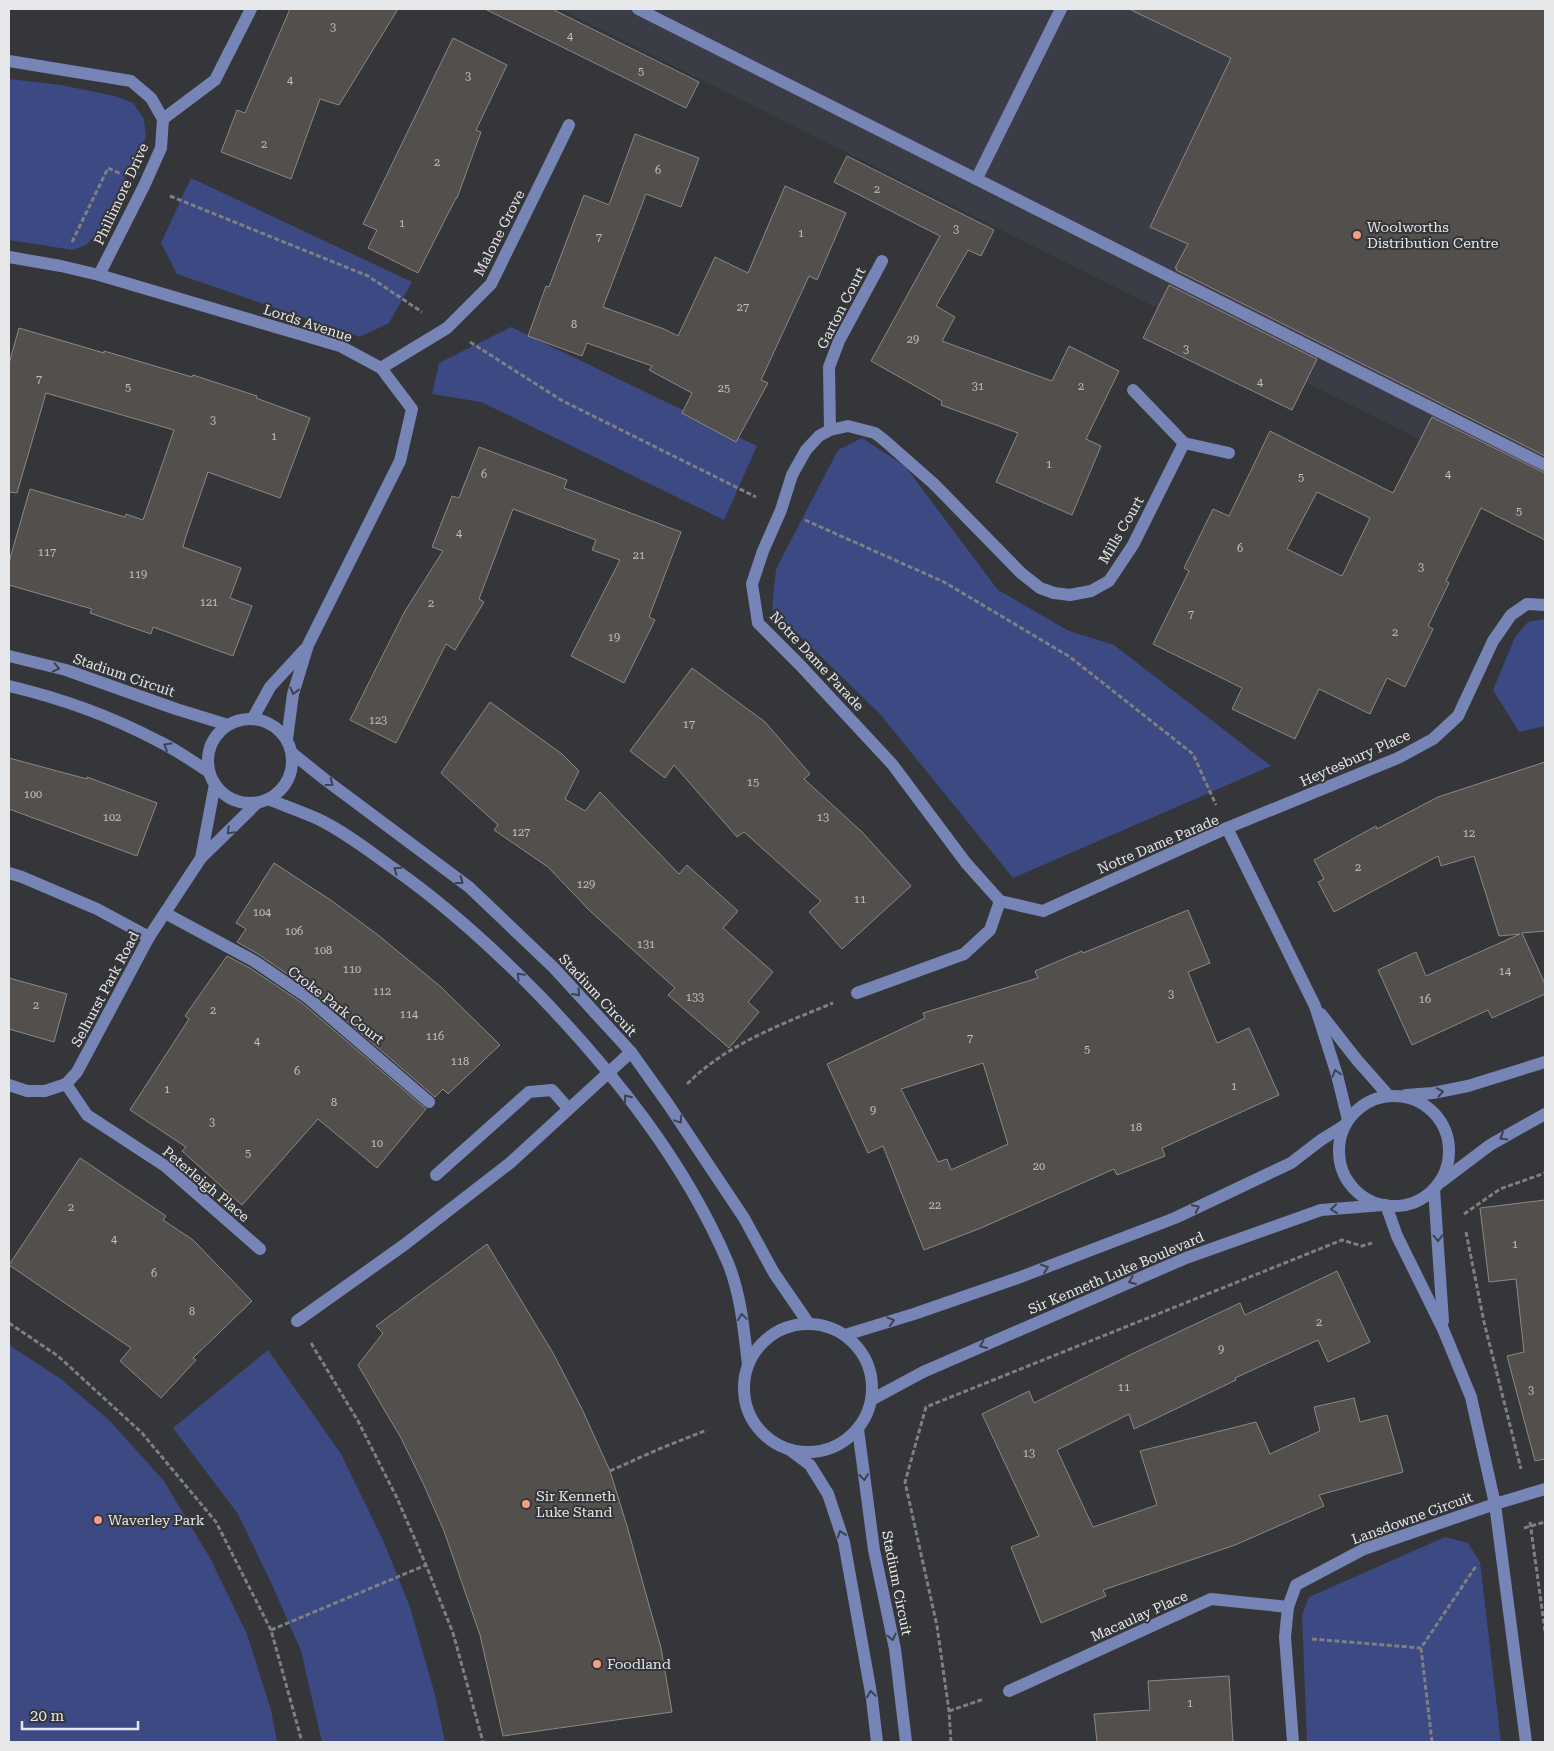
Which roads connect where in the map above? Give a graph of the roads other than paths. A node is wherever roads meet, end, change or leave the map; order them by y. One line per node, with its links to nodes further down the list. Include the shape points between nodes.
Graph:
1 (251, 9): 5 (street, via 215,80)
2 (638, 9): 7 (street)
3 (1061, 9): 7 (street)
4 (9, 61): 5 (street, via 131,82 151,98)
5 (163, 119): 10 (street, Phillimore Drive, via 161,148)
6 (570, 125): 11 (street, Malone Grove, via 491,284 446,328)
7 (977, 178): 16 (street)
8 (9, 258): 10 (street, Lords Avenue)
9 (882, 261): 13 (street, Garton Court, via 839,341 829,367)
10 (99, 275): 11 (street, Lords Avenue, via 340,346)
11 (381, 368): 18 (street, Lords Avenue, via 412,409 400,461)
12 (1133, 390): 14 (street)
13 (830, 430): 14 (street, Mills Court, via 848,426 875,433 934,484 1021,573 1040,588 1070,595 1091,592 1109,580 1133,545); 31 (street, Notre Dame Parade, via 806,450 792,475 763,551 752,584 758,624 892,764 966,863)
14 (1184, 443): 15 (street)
15 (1229, 453)
16 (1545, 465)
17 (1545, 605): 28 (street, Heytesbury Place, via 1527,604 1511,615 1493,641 1458,716 1433,739 1398,758)
18 (308, 645): 21 (street, via 270,687); 23 (street, one-way to 23, via 293,694)
19 (9, 656): 22 (street, Stadium Circuit, one-way to 22, via 66,670)
20 (9, 686): 25 (street, one-way to 20, via 160,742 102,715)
21 (253, 718): 22 (street); 23 (street, via 278,728)
22 (228, 725): 25 (street, via 217,734 211,745)
23 (287, 739): 24 (street)
24 (292, 753): 27 (street, via 288,780 280,791); 36 (street, Stadium Circuit, one-way to 36, via 469,887 554,968)
25 (209, 772): 26 (street)
26 (215, 784): 27 (street, via 233,800 245,803); 29 (street, Selhurst Park Road)
27 (263, 801): 29 (street, Selhurst Park Road, one-way to 29); 38 (street, one-way to 27, via 573,1031 495,950 431,894 363,846 319,820)
28 (1227, 828): 31 (street, Notre Dame Parade, via 1043,911); 35 (street, Notre Dame Parade)
29 (201, 858): 32 (street, Selhurst Park Road)
30 (9, 873): 33 (street, via 97,909)
31 (1000, 901): 34 (street, via 990,930 964,954)
32 (165, 913): 33 (street, Selhurst Park Road); 42 (street, Croke Park Court, via 254,961 307,996)
33 (149, 937): 39 (street, Selhurst Park Road, via 77,1072)
34 (857, 993)
35 (1315, 1006): 41 (street, Notre Dame Parade, via 1357,1060); 45 (street, Notre Dame Parade, one-way to 35, via 1337,1076)
36 (631, 1052): 38 (street); 51 (street, Stadium Circuit, one-way to 51, via 744,1218 774,1273)
37 (1545, 1062): 41 (street, Sir Kenneth Luke Boulevard, one-way to 37, via 1433,1093 1468,1086)
38 (608, 1073): 43 (street); 54 (street, one-way to 38, via 739,1299 728,1264 690,1188 645,1120)
39 (66, 1084): 40 (street, via 45,1091 27,1091); 49 (street, Peterleigh Place, via 86,1115 165,1166)
40 (9, 1085)
41 (1390, 1095): 45 (street, Sir Kenneth Luke Boulevard, via 1359,1108); 47 (street, Sir Kenneth Luke Boulevard, via 1410,1097 1426,1105 1439,1118 1447,1134 1450,1152 1446,1170)
42 (429, 1102)
43 (568, 1108): 46 (street, via 552,1090 529,1092); 50 (street, via 510,1163)
44 (1545, 1114): 47 (street, Sir Kenneth Luke Boulevard, one-way to 47, via 1490,1145)
45 (1347, 1123): 48 (street, Sir Kenneth Luke Boulevard, via 1340,1141 1339,1158 1344,1174 1353,1188 1367,1199); 53 (street, Sir Kenneth Luke Boulevard, one-way to 45, via 1018,1278 1175,1218 1291,1163)
46 (436, 1175)
47 (1435, 1188): 48 (street, Sir Kenneth Luke Boulevard, via 1412,1203); 52 (street, Lansdowne Circuit, one-way to 52)
48 (1384, 1205): 52 (street, Lansdowne Circuit); 55 (street, Sir Kenneth Luke Boulevard, one-way to 55, via 1321,1210 1186,1258 922,1372)
49 (260, 1249)
50 (298, 1321)
51 (809, 1324): 53 (street, via 828,1326); 54 (street, via 790,1327 772,1335 758,1348)
52 (1443, 1329): 59 (street, Lansdowne Circuit, via 1471,1397)
53 (845, 1335): 55 (street, via 868,1363 872,1381)
54 (748, 1366): 57 (street, via 746,1404 754,1422 769,1439)
55 (871, 1400): 56 (street)
56 (858, 1429): 57 (street, via 844,1442 827,1450); 63 (street, Stadium Circuit, one-way to 63, via 874,1550 895,1650)
57 (790, 1450): 62 (street, one-way to 57, via 844,1542 828,1494 810,1465)
58 (1545, 1489): 59 (street)
59 (1494, 1504): 60 (street, Lansdowne Circuit, via 1364,1549 1296,1586); 65 (street, Lansdowne Circuit)
60 (1288, 1606): 61 (street, Macaulay Place, via 1211,1600); 64 (street, Lansdowne Circuit, via 1285,1637)
61 (1009, 1691)
62 (877, 1742)
63 (906, 1742)
64 (1292, 1742)
65 (1526, 1742)

